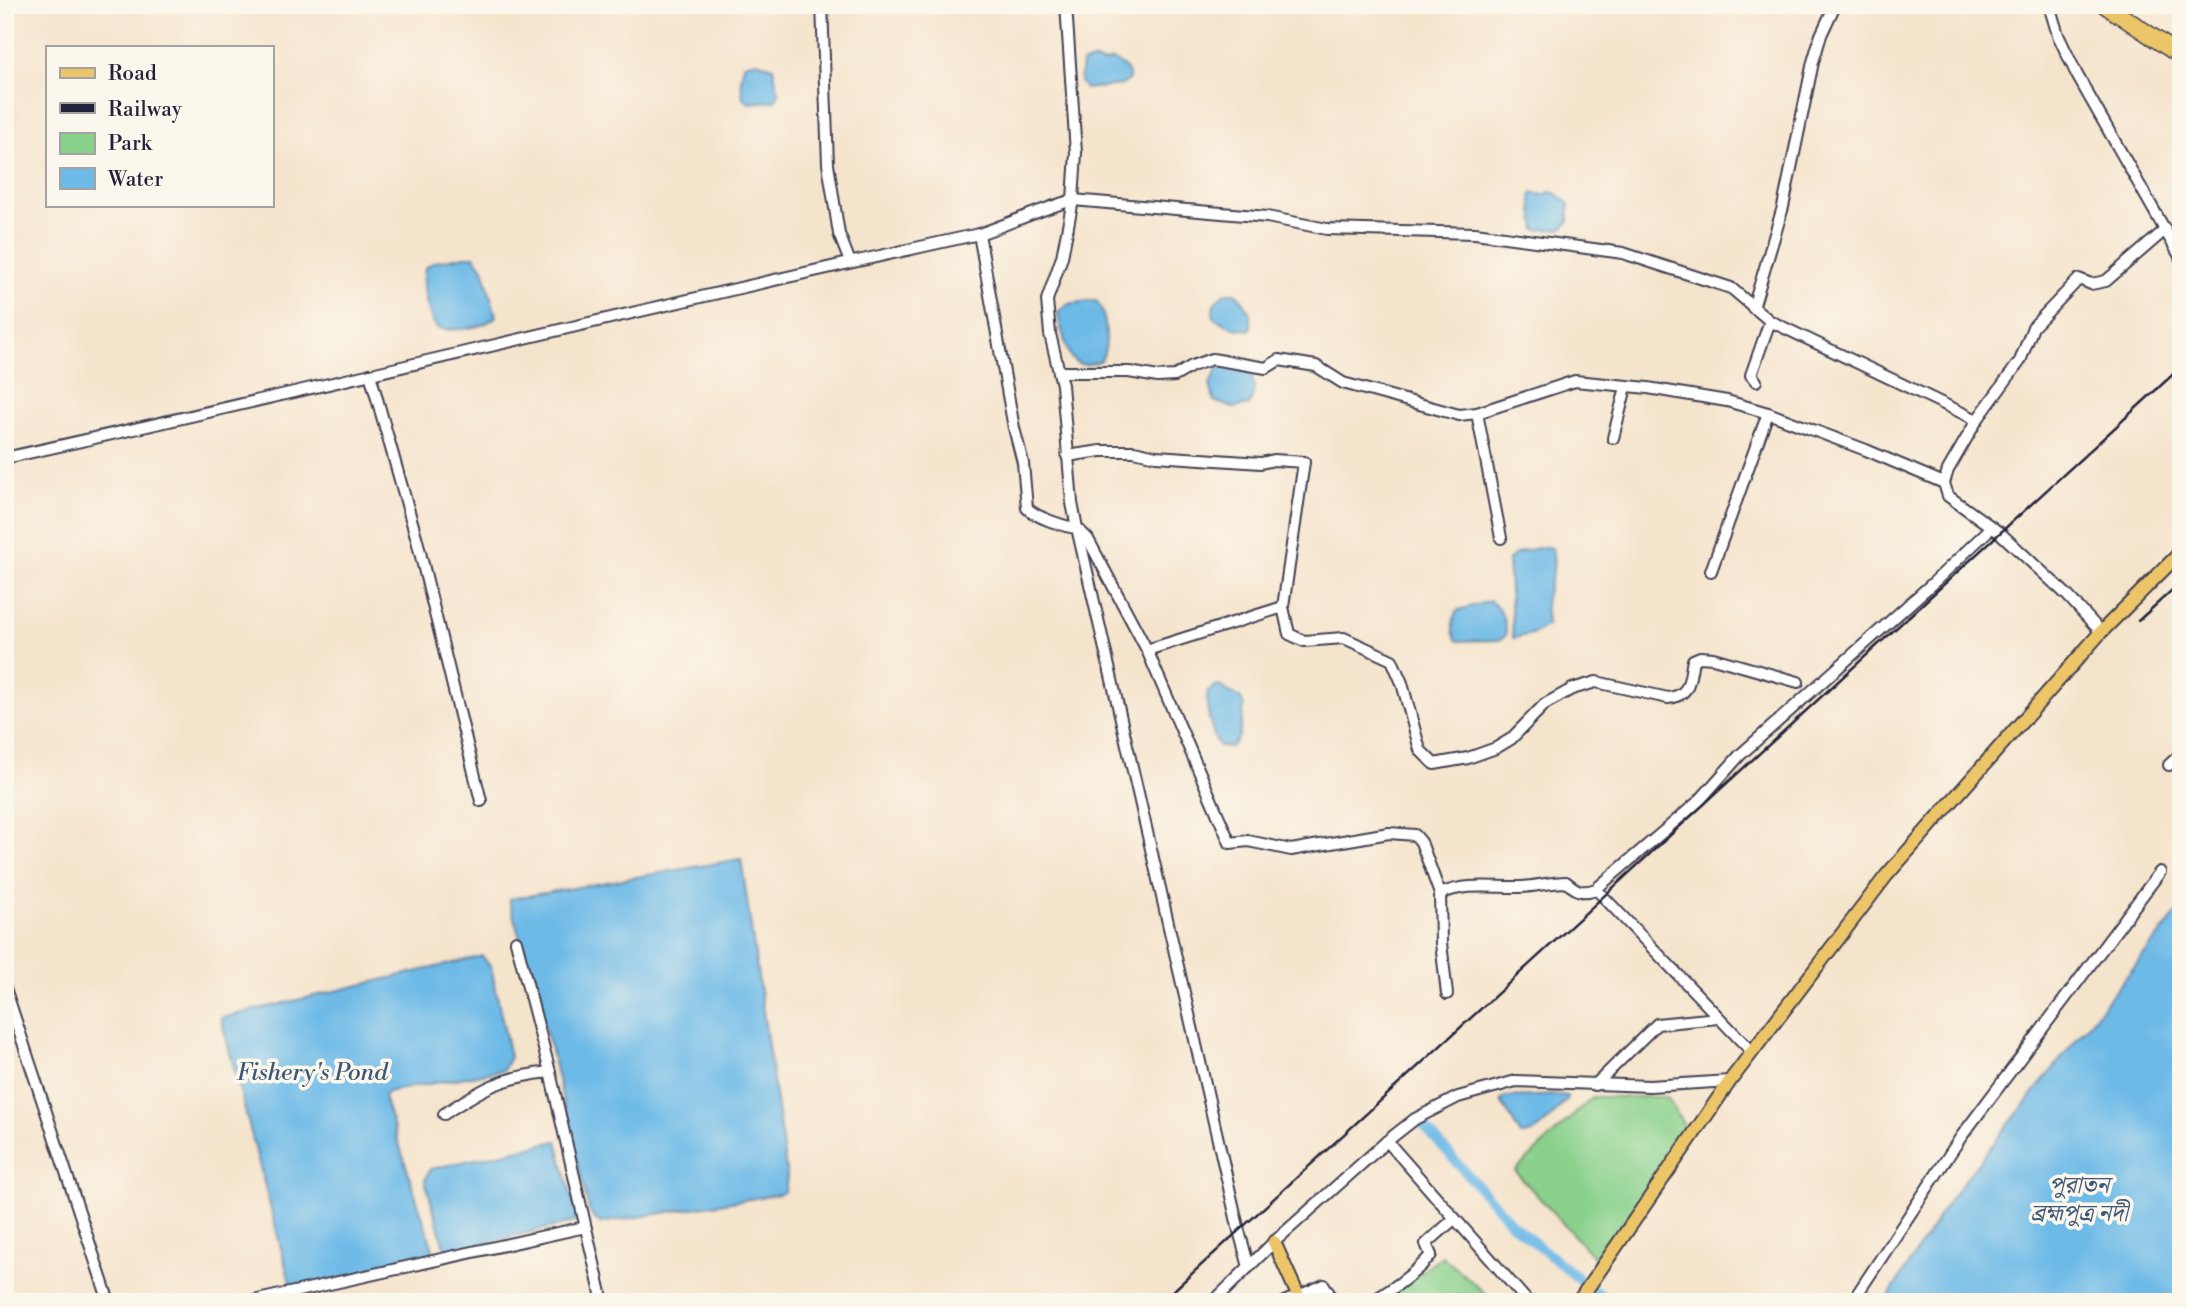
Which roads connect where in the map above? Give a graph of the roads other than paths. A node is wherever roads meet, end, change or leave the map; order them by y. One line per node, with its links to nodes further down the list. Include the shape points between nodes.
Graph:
1 (822, 5): 11 (street, via 828,164 839,234)
2 (1066, 5): 7 (street, via 1076,153)
3 (1835, 5): 12 (street, via 1814,60 1783,207)
4 (2049, 5): 8 (street, via 2077,75)
5 (2105, 5): 6 (highway)
6 (2181, 56)
7 (1073, 200): 9 (street); 12 (street, via 1266,217 1327,229 1475,233 1611,251 1731,288); 14 (street, via 1062,257 1047,300)
8 (2165, 230): 10 (street); 20 (street, via 2106,281 2091,284 2079,279 2033,327 2020,361)
9 (979, 234): 11 (street); 26 (street, via 1023,463 1027,508 1065,527)
10 (2181, 258)
11 (850, 262): 15 (street)
12 (1752, 308): 13 (street)
13 (1770, 321): 16 (street, via 1751,375); 20 (street)
14 (1059, 372): 19 (street, via 1129,372 1158,377 1175,376 1212,359 1266,368 1279,360 1316,366 1343,383 1459,415); 22 (street)
15 (370, 374): 23 (street); 36 (street, via 417,540)
16 (1756, 381)
17 (1626, 387): 18 (street, via 1727,401); 19 (street, via 1575,381); 21 (street)
18 (1768, 413): 24 (street); 29 (street)
19 (1477, 414): 27 (street)
20 (1976, 420): 24 (street)
21 (1613, 438)
22 (1068, 456): 26 (street); 30 (street, via 1101,450 1261,463 1304,462)
23 (5, 458)
24 (1944, 483): 25 (street, via 1948,496)
25 (1992, 527): 31 (street); 38 (street, via 1748,747 1699,801)
26 (1077, 528): 32 (street, via 1088,539); 53 (street)
27 (1501, 538)
28 (2181, 552): 31 (main road)
29 (1711, 571)
30 (1283, 607): 32 (street); 33 (street, via 1289,634 1304,641 1344,638 1392,660 1420,750 1434,764 1496,748 1545,704 1596,682 1668,698 1684,695 1693,660 1700,657)
31 (2101, 632): 44 (main road, via 1885,876)
32 (1147, 650): 39 (street, via 1230,843 1248,841 1291,850 1389,834 1415,835)
33 (1798, 682)
34 (2181, 754): 35 (street)
35 (2169, 765)
36 (481, 802)
37 (2160, 872): 64 (street, via 1961,1138)
38 (1596, 889): 39 (street, via 1585,893 1558,882 1453,888); 43 (street)
39 (1440, 894): 42 (street)
40 (516, 941): 45 (street)
41 (5, 988): 55 (street)
42 (1447, 994)
43 (1718, 1018): 44 (street); 47 (street, via 1657,1024)
44 (1752, 1052): 46 (main road)
45 (550, 1072): 48 (street, via 522,1075 483,1088); 51 (street)
46 (1730, 1081): 47 (street); 63 (main road)
47 (1595, 1086): 49 (street, via 1533,1080 1489,1087 1438,1105)
48 (444, 1114)
49 (1387, 1140): 50 (street); 52 (street)
50 (1454, 1219): 61 (street, via 1426,1244 1431,1255 1426,1262); 62 (street)
51 (585, 1227): 56 (street); 57 (street)
52 (1274, 1242): 53 (street); 54 (main road)
53 (1249, 1267): 58 (street)
54 (1300, 1299): 59 (street); 60 (street, via 1324,1285)
55 (109, 1302)
56 (249, 1302)
57 (603, 1302)
58 (1213, 1302)
59 (1284, 1302)
60 (1334, 1302)
61 (1371, 1302)
62 (1528, 1302)
63 (1578, 1302)
64 (1852, 1302)

